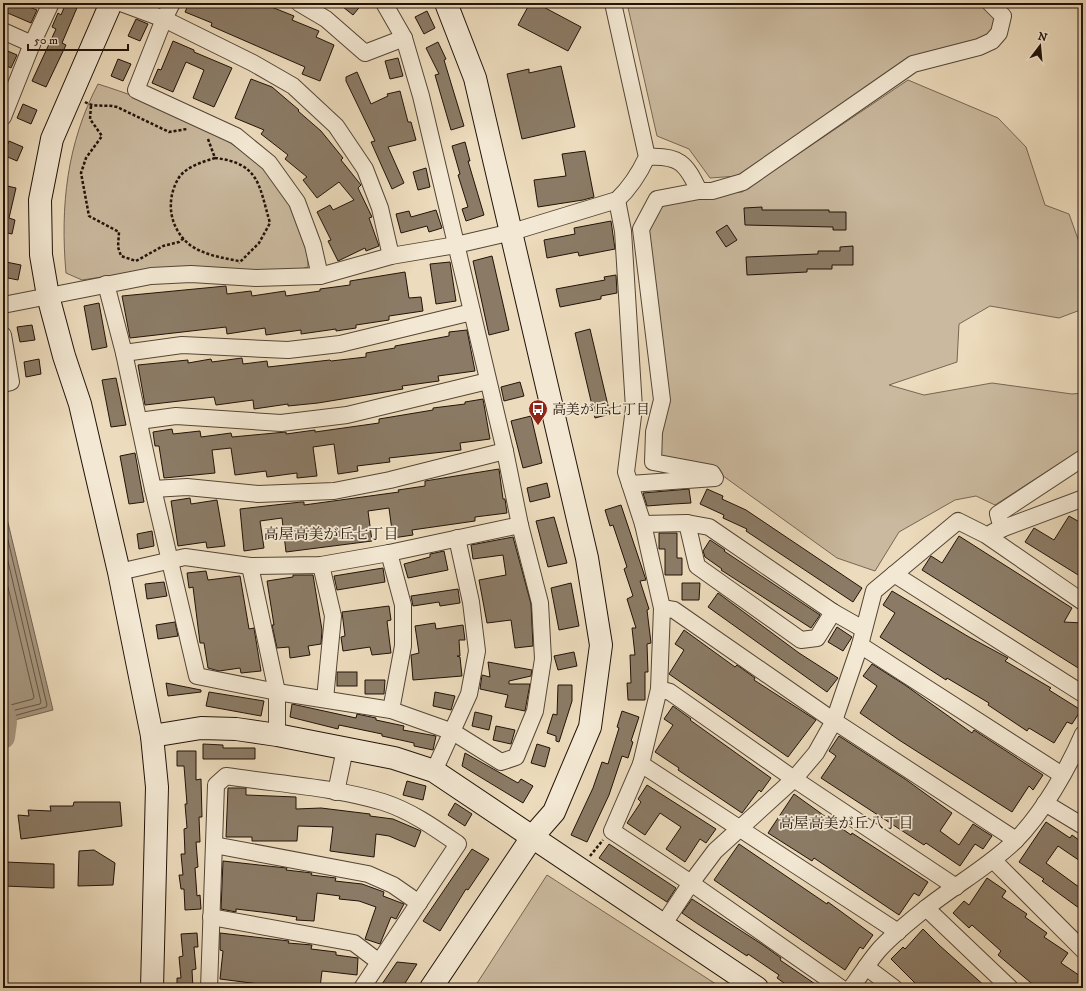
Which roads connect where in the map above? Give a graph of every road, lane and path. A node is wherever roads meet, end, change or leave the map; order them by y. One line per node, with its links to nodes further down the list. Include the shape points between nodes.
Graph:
1 (51, 3): 13 (street)
2 (111, 3): 14 (street)
3 (121, 3): 10 (street)
4 (172, 3): 10 (street)
5 (299, 3): 12 (street, via 326,20 365,53)
6 (384, 3): 12 (street)
7 (446, 3): 23 (street, via 475,78)
8 (613, 3): 19 (street)
9 (990, 3): 21 (street, via 1003,16 999,33 992,41 979,47 913,64 743,182 712,191)
10 (164, 19): 26 (street, via 293,86 336,126 365,169 380,208); 28 (street, via 136,90 236,136 269,163 297,202 313,245)
11 (3, 31): 13 (street)
12 (404, 38): 25 (street, via 421,96)
13 (32, 44): 16 (street)
14 (71, 94): 15 (path); 31 (street, via 52,139 40,200 41,255)
15 (91, 106): 17 (path, via 107,104 117,107 169,132); 24 (path, via 90,120 102,136 86,158 81,173 89,216 119,232 118,247 121,256 136,261)
16 (3, 115)
17 (193, 129)
18 (205, 135): 20 (path)
19 (647, 157): 21 (street, via 662,156 679,160 689,170); 22 (street, via 640,174)
20 (215, 158): 24 (path, via 196,164 179,178 172,197 170,214 177,231); 27 (path, via 245,166 256,178 270,222 259,243)
21 (698, 191): 41 (street, via 657,199 641,229 662,400 654,432 653,462 712,473 715,478)
22 (617, 200): 23 (street); 41 (street, via 623,231 634,408 626,472)
23 (512, 232): 25 (street); 81 (street, via 587,558 601,646 590,727 554,812)
24 (184, 238): 27 (path, via 191,245 217,257)
25 (456, 245): 26 (street); 33 (street)
26 (391, 256): 28 (street)
27 (239, 261): 29 (path)
28 (320, 276): 29 (street)
29 (240, 277): 30 (street, via 192,274 151,276)
30 (106, 284): 31 (street); 35 (street)
31 (48, 296): 32 (street); 54 (street, via 80,404)
32 (3, 304)
33 (472, 312): 35 (street, via 340,344 288,350 182,345); 36 (street)
34 (3, 336): 37 (street, via 11,382)
35 (124, 353): 38 (street)
36 (488, 381): 38 (street, via 347,415 281,422 176,416); 39 (street)
37 (3, 384)
38 (139, 421): 42 (street)
39 (505, 451): 42 (street, via 390,480 334,491 258,494 187,487); 46 (street)
40 (1083, 458): 47 (street, via 998,514)
41 (630, 484): 45 (street)
42 (153, 489): 51 (street)
43 (1083, 500): 47 (street)
44 (687, 523): 45 (street); 58 (street, via 709,526); 58 (street, via 697,566 801,640 817,638)
45 (643, 524): 57 (street)
46 (520, 525): 49 (street); 67 (street, via 540,603 543,659 535,711 516,757 501,762)
47 (1002, 529): 48 (street)
48 (986, 535): 55 (street, via 958,521); 56 (street)
49 (457, 538): 50 (street); 67 (street, via 471,602 476,651 469,694)
50 (389, 553): 52 (street); 65 (street, via 403,605 402,646)
51 (170, 561): 53 (street, via 185,557); 54 (street); 62 (street, via 197,676)
52 (320, 565): 53 (street); 64 (street, via 334,616)
53 (250, 566): 62 (street)
54 (119, 572): 70 (street)
55 (894, 574): 59 (street, via 874,591); 63 (street)
56 (1083, 602)
57 (662, 608): 61 (street); 66 (street, via 674,610)
58 (833, 612): 59 (street)
59 (863, 629): 60 (street)
60 (860, 645): 66 (street); 74 (street)
61 (659, 689): 72 (street); 75 (street, via 670,692)
62 (277, 692): 64 (street); 69 (street)
63 (1083, 694)
64 (325, 699): 65 (street)
65 (391, 710): 67 (street)
66 (834, 721): 75 (street, via 816,753); 82 (street)
67 (453, 732): 73 (street)
68 (1083, 734): 74 (street)
69 (278, 735): 70 (street, via 236,729 201,728); 71 (street)
70 (152, 736): 96 (street, via 157,787)
71 (345, 749): 73 (street, via 394,758); 76 (street)
72 (641, 764): 79 (street); 80 (street)
73 (434, 771): 81 (street)
74 (1062, 775): 77 (street)
75 (794, 780): 79 (street); 87 (street)
76 (336, 792): 83 (street, via 226,776 216,785); 88 (street, via 384,802 426,822 458,844)
77 (1045, 803): 78 (street); 82 (street)
78 (1083, 826)
79 (739, 829): 86 (street, via 715,851); 92 (street)
80 (612, 831): 85 (path, via 596,846); 86 (street)
81 (533, 836): 85 (street); 99 (street)
82 (1016, 840): 84 (street)
83 (214, 845): 88 (street, via 368,874 393,885); 90 (street)
84 (993, 860): 87 (street); 93 (street)
85 (581, 869): 91 (street)
86 (691, 883): 91 (street); 101 (street)
87 (956, 887): 89 (street)
88 (419, 903): 94 (street)
89 (926, 908): 92 (street); 104 (street)
90 (211, 917): 94 (street, via 354,943); 97 (street)
91 (663, 926): 100 (street)
92 (898, 932): 95 (street, via 878,950)
93 (1080, 943)
94 (379, 962): 98 (street)
95 (866, 967): 102 (street); 103 (street)
96 (152, 988)
97 (210, 988)
98 (362, 988)
99 (431, 988)
100 (757, 988)
101 (841, 988)
102 (851, 988)
103 (894, 988)
104 (1010, 988)

